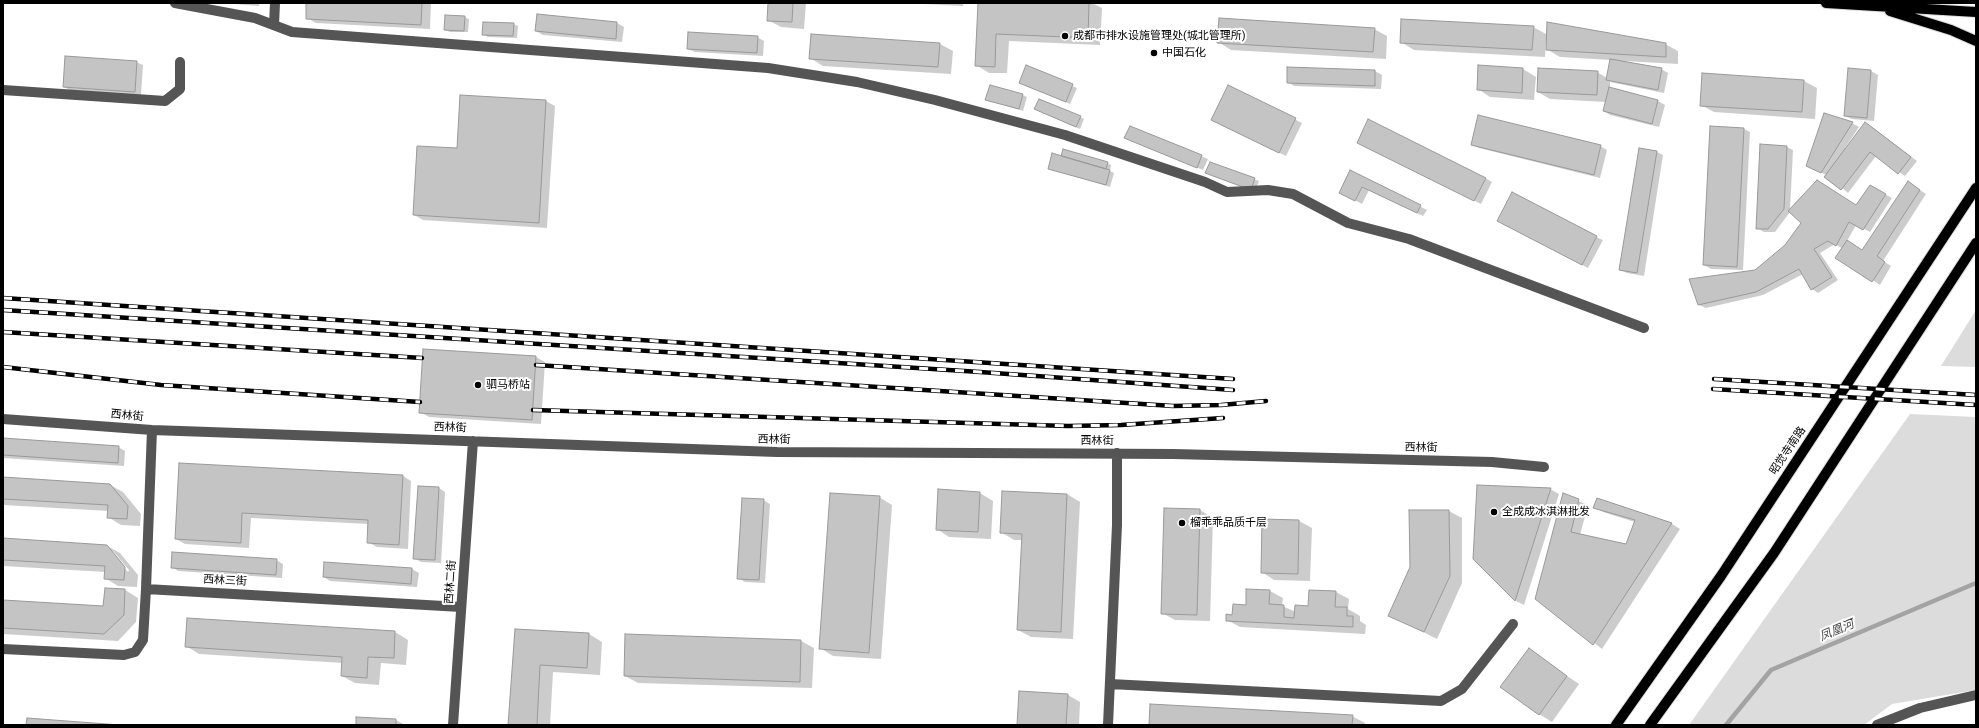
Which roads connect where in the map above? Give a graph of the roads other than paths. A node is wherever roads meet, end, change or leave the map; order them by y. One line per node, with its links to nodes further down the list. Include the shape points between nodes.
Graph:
1 (174, 3): 6 (street, via 255,18)
2 (275, 3): 6 (street)
3 (1826, 3): 4 (main road)
4 (1875, 6): 5 (main road); 7 (main road, via 1951,30)
5 (1976, 12)
6 (274, 25): 12 (street, via 292,32 768,68 858,82 1065,135 1206,182 1227,192 1268,190 1293,194 1348,223 1409,239)
7 (1976, 41)
8 (180, 62): 9 (street, via 180,89 165,101)
9 (3, 90)
10 (1976, 188): 26 (main road, 昭觉寺南路, via 1721,576)
11 (1976, 243): 27 (main road, via 1774,553)
12 (1644, 328)
13 (3, 418): 14 (street, 西林街)
14 (152, 430): 15 (street, 西林街); 18 (street)
15 (473, 441): 16 (street, 西林街, via 777,452); 19 (street, 西林二街)
16 (1117, 453): 17 (street, 西林街, via 1492,462); 22 (street, via 1117,525)
17 (1544, 467)
18 (146, 589): 19 (street, 西林三街); 21 (street, via 143,640 135,652 124,655)
19 (461, 607): 24 (street, 西林二街)
20 (1513, 624): 22 (street, via 1462,689 1441,700)
21 (3, 649)
22 (1110, 684): 25 (street)
23 (1976, 695): 28 (street, via 1920,708)
24 (453, 725)
25 (1108, 725)
26 (1616, 725)
27 (1650, 725)
28 (1877, 725)

